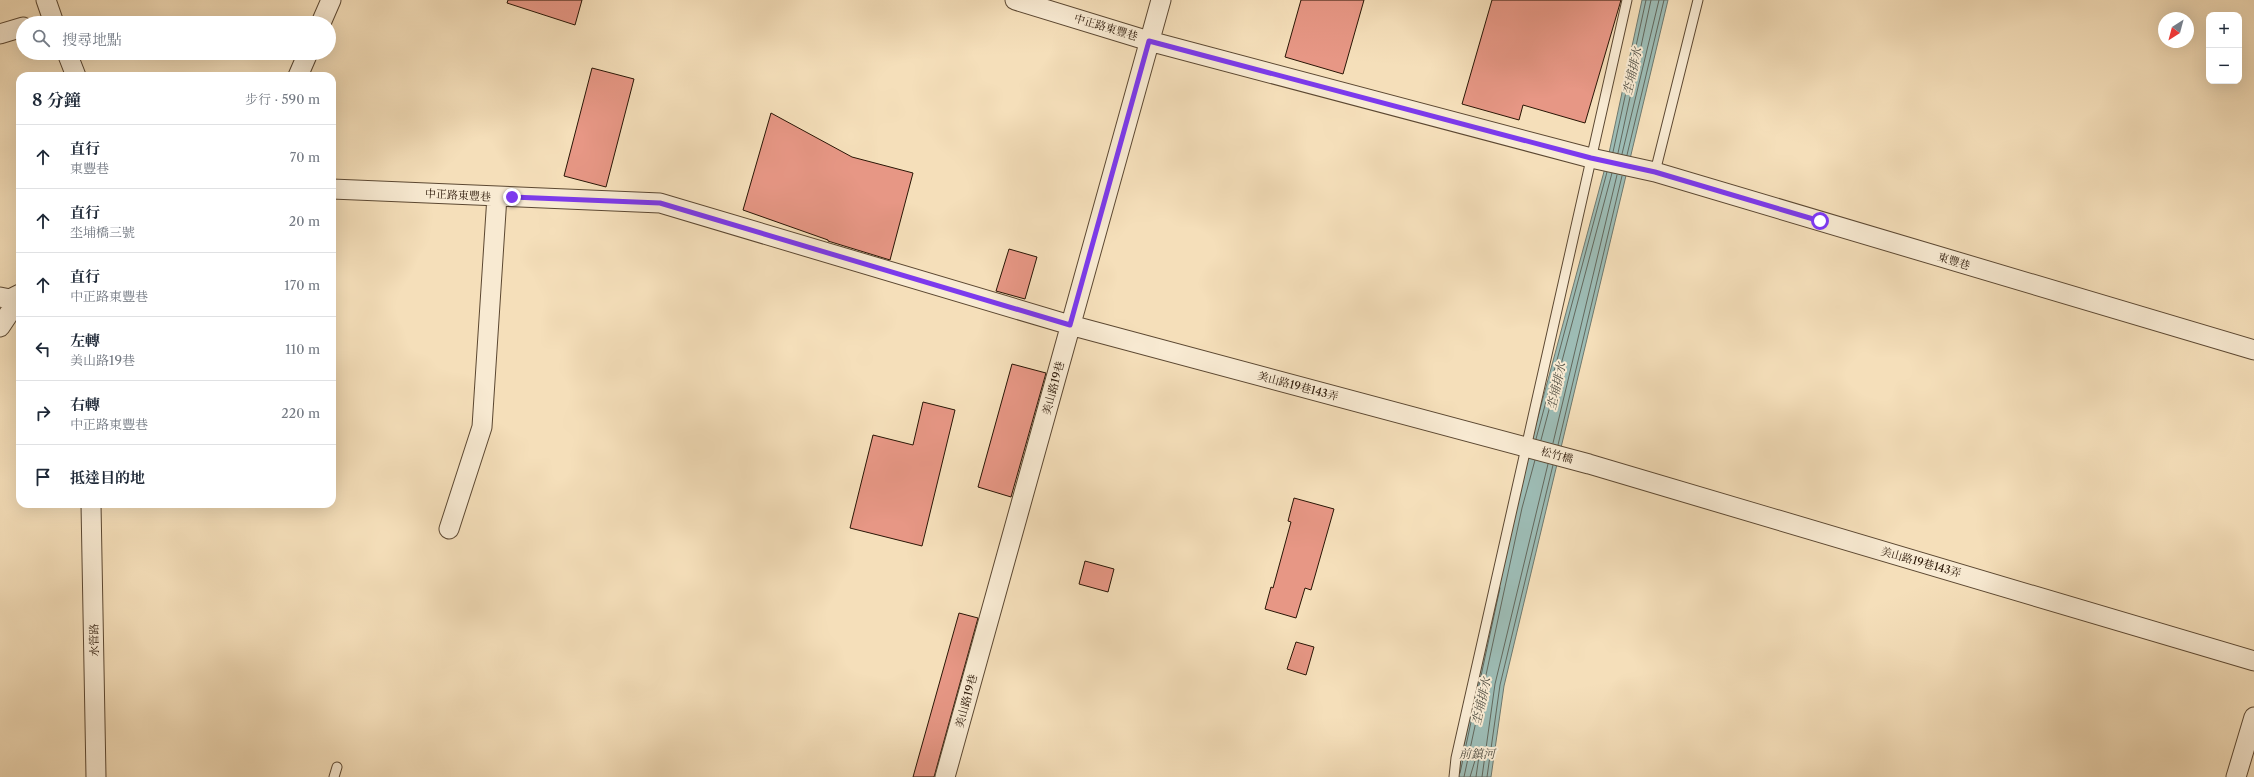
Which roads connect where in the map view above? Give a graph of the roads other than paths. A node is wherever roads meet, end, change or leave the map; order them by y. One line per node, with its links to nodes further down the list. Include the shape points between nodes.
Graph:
1 (46, 0): 7 (street)
2 (331, 0): 8 (street)
3 (1015, 0): 11 (street, 中正路東豐巷)
4 (1161, 0): 11 (street, 美山路19巷)
5 (1627, 0): 16 (lane)
6 (1698, 0): 17 (lane)
7 (48, 16)
8 (324, 16)
9 (16, 29): 10 (street)
10 (0, 34)
11 (1149, 41): 16 (street, 中正路東豐巷); 23 (street, 美山路19巷)
12 (70, 60): 14 (street)
13 (305, 60): 15 (street)
14 (74, 72)
15 (300, 72)
16 (1591, 158): 17 (street, 中正路東豐巷); 26 (lane)
17 (1655, 172): 25 (street, 東豐巷)
18 (336, 189): 19 (street, 中正路東豐巷)
19 (497, 196): 23 (street, 中正路東豐巷, via 660,203); 29 (street, via 482,427)
20 (16, 296): 21 (street)
21 (0, 297)
22 (16, 303): 24 (street)
23 (1070, 325): 26 (street, 美山路19巷143弄); 35 (street, 美山路19巷)
24 (0, 327)
25 (2254, 350)
26 (1525, 447): 27 (street, 松竹橋); 36 (lane)
27 (1589, 464): 30 (street, 美山路19巷143弄)
28 (91, 508): 33 (street, 水管路)
29 (449, 529)
30 (2254, 661)
31 (2254, 717): 37 (street)
32 (337, 767): 34 (lane)
33 (96, 777)
34 (334, 777)
35 (945, 777)
36 (1454, 777)
37 (2236, 777)

